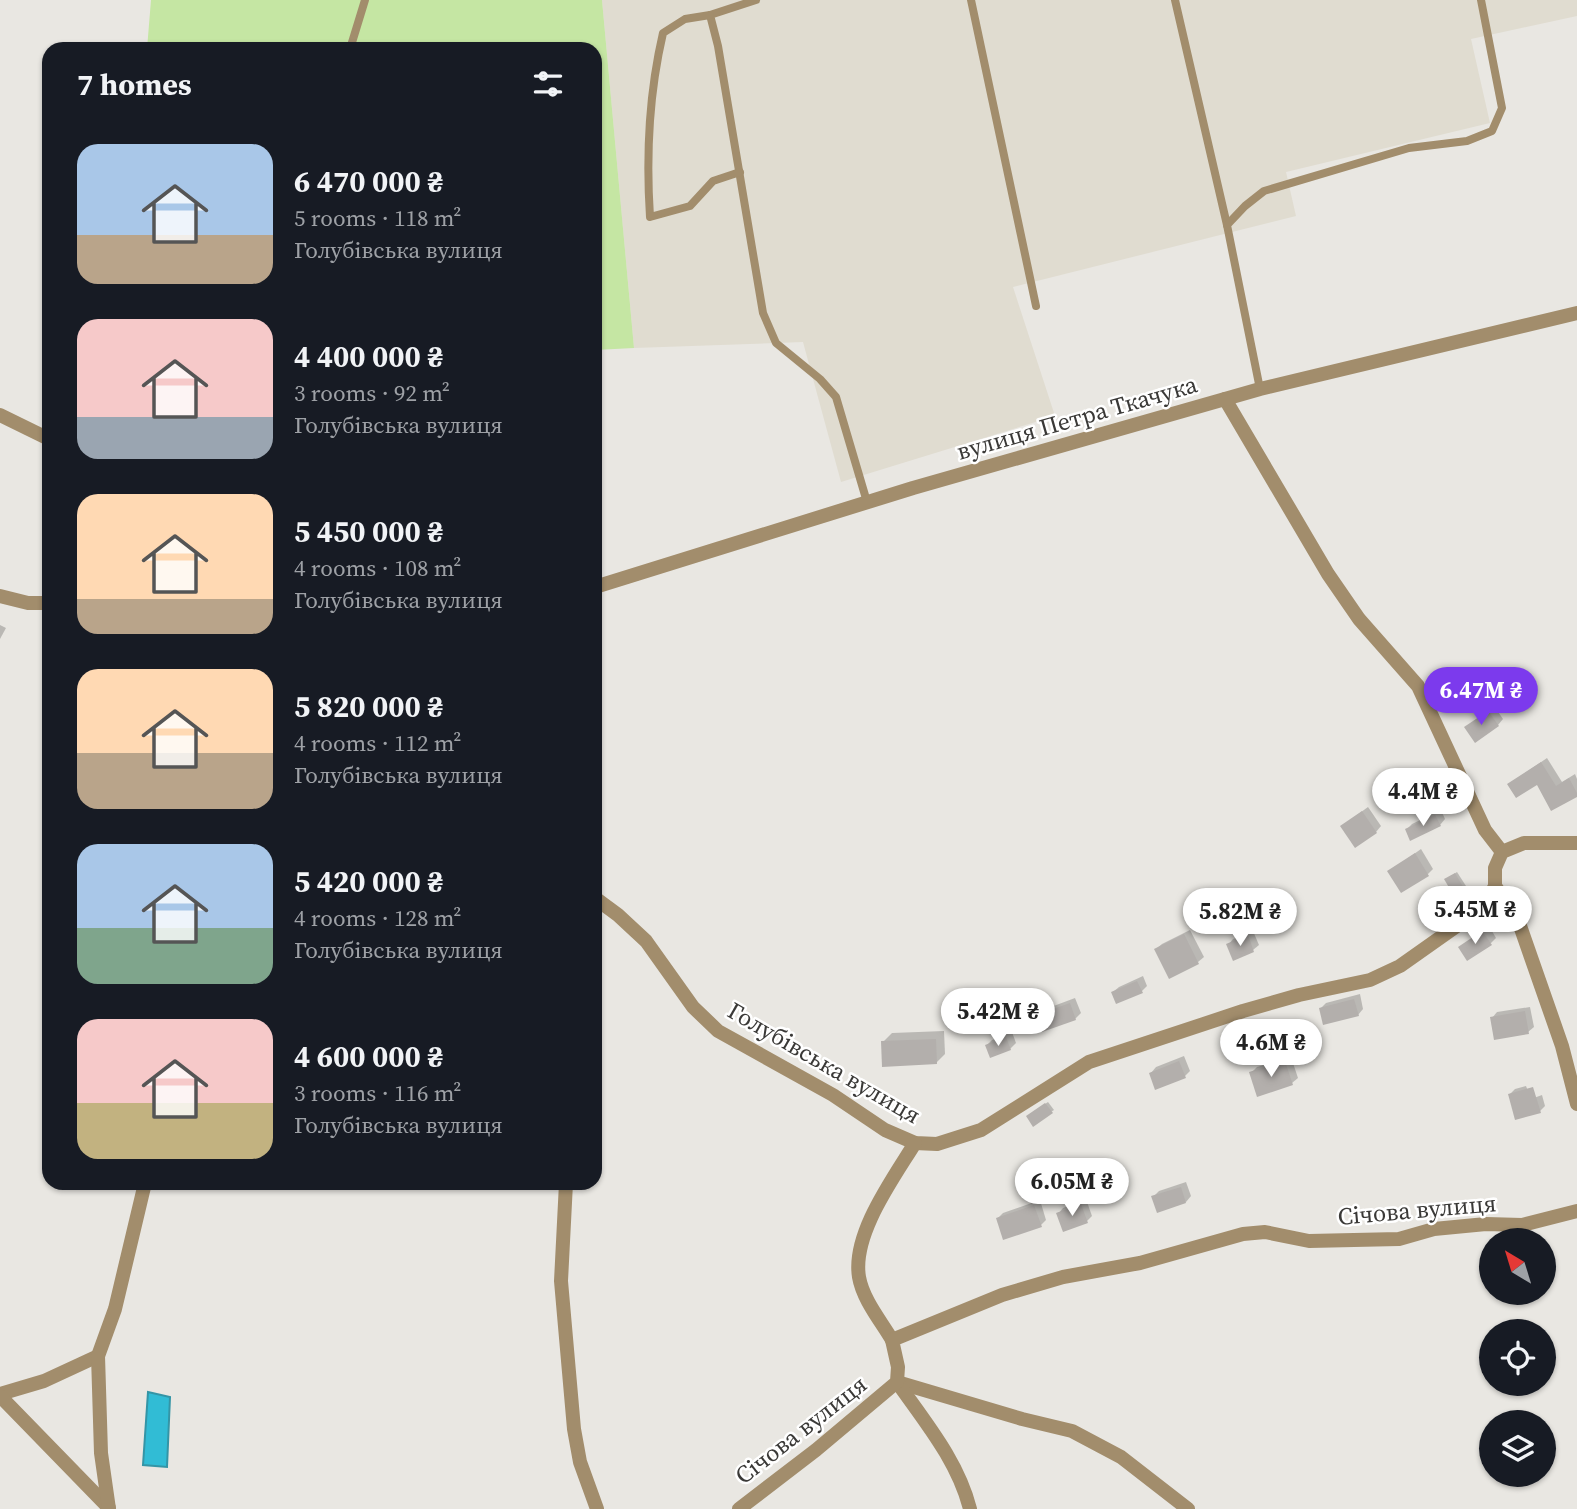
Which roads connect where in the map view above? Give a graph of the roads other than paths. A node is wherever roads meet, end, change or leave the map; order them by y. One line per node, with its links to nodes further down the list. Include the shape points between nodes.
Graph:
1 (365, 0): 7 (lane)
2 (756, 0): 6 (lane)
3 (971, 0): 10 (lane)
4 (1175, 0): 9 (lane)
5 (1480, 0): 9 (lane, via 1502,108 1492,131 1467,141 1409,148 1264,191)
6 (710, 15): 8 (lane); 8 (lane, via 685,19 663,33 651,124 650,217 690,206 713,181)
7 (351, 42)
8 (740, 173): 16 (lane, via 763,313 776,343 836,397)
9 (1227, 225): 12 (lane)
10 (1035, 306)
11 (1577, 313): 12 (street, вулиця Петра Ткачука)
12 (1260, 389): 13 (street, вулиця Петра Ткачука)
13 (1225, 400): 16 (street, вулиця Петра Ткачука); 21 (street, via 1328,574 1359,619 1418,686 1485,830)
14 (0, 415): 15 (street)
15 (42, 436)
16 (867, 502): 17 (street, вулиця Петра Ткачука)
17 (602, 585)
18 (0, 596): 19 (street)
19 (42, 603)
20 (1577, 843): 21 (street, via 1524,843)
21 (1502, 852): 22 (street, Голубівська вулиця)
22 (1494, 886): 24 (street, via 1518,920); 25 (street, Голубівська вулиця, via 1488,899 1468,918 1417,955 1370,981 1288,998 1088,1062 981,1130 937,1144)
23 (602, 903): 25 (street, Голубівська вулиця, via 646,941 686,999 718,1031 833,1095 885,1130)
24 (1577, 1104)
25 (915, 1143): 29 (street, via 878,1204 859,1261 865,1296)
26 (143, 1190): 30 (street, via 115,1309)
27 (566, 1190): 34 (street, via 561,1281 574,1429)
28 (1577, 1211): 29 (street, Січова вулиця, via 1522,1226 1447,1227 1399,1239 1310,1241 1265,1232 1243,1234 1002,1295)
29 (892, 1340): 31 (street, Січова вулиця)
30 (98, 1356): 32 (street); 33 (street)
31 (897, 1382): 35 (street, Січова вулиця); 36 (street, via 940,1443 960,1478); 37 (street, via 1072,1431 1121,1457)
32 (0, 1395): 33 (street)
33 (109, 1509)
34 (597, 1509)
35 (739, 1509)
36 (970, 1509)
37 (1188, 1509)

